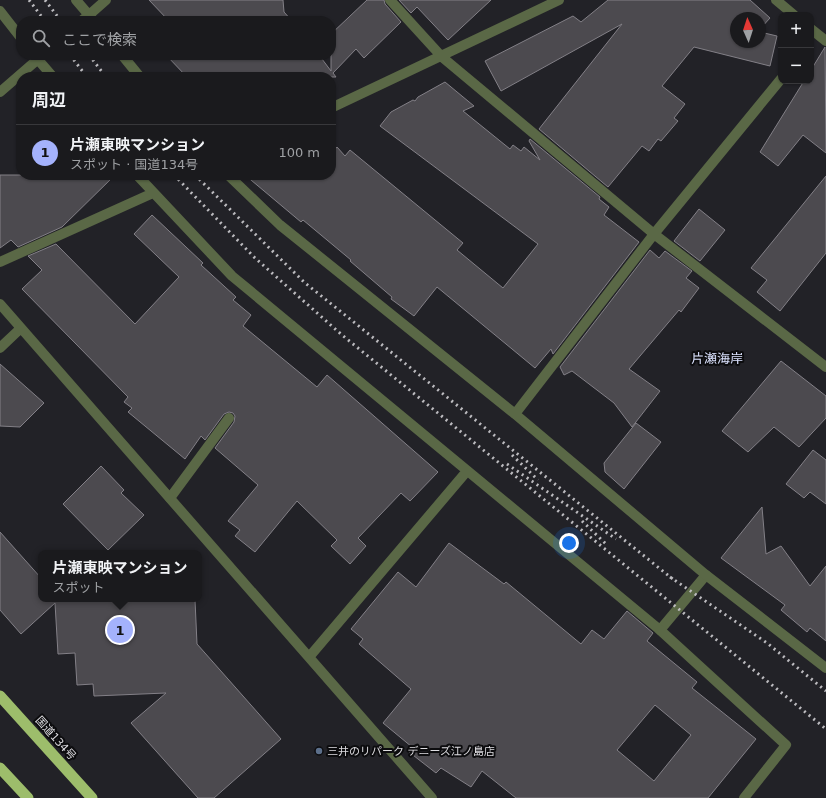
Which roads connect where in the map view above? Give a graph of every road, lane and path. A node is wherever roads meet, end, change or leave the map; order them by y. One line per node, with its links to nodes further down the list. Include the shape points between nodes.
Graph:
1 (76, 0): 8 (street)
2 (106, 0): 9 (street)
3 (390, 0): 13 (street)
4 (560, 0): 13 (street)
5 (776, 0): 7 (street)
6 (0, 11): 10 (street)
7 (790, 12)
8 (86, 16)
9 (91, 16)
10 (16, 32)
11 (814, 35): 12 (street)
12 (826, 41)
13 (442, 57): 23 (street); 27 (street)
14 (34, 60): 17 (street)
15 (41, 60): 18 (street)
16 (126, 60): 19 (street)
17 (21, 72)
18 (49, 72)
19 (136, 72)
20 (16, 77): 22 (street)
21 (778, 83): 27 (street)
22 (0, 92)
23 (336, 106)
24 (141, 180): 26 (street)
25 (233, 180): 33 (street, via 280,225)
26 (153, 193): 28 (street); 35 (street, via 232,276)
27 (654, 234): 32 (street); 33 (street)
28 (0, 262)
29 (0, 304): 30 (street)
30 (21, 328): 31 (street); 36 (street)
31 (0, 348)
32 (826, 367)
33 (515, 414): 37 (street)
34 (229, 418): 36 (street)
35 (467, 471): 38 (street); 39 (street)
36 (170, 498): 39 (street)
37 (706, 574): 38 (street); 40 (street)
38 (660, 630): 46 (street, via 786,745)
39 (310, 656): 45 (street)
40 (826, 668)
41 (0, 696): 44 (highway, 国道134号)
42 (0, 768): 43 (highway)
43 (28, 798)
44 (92, 798)
45 (432, 798)
46 (744, 798)

